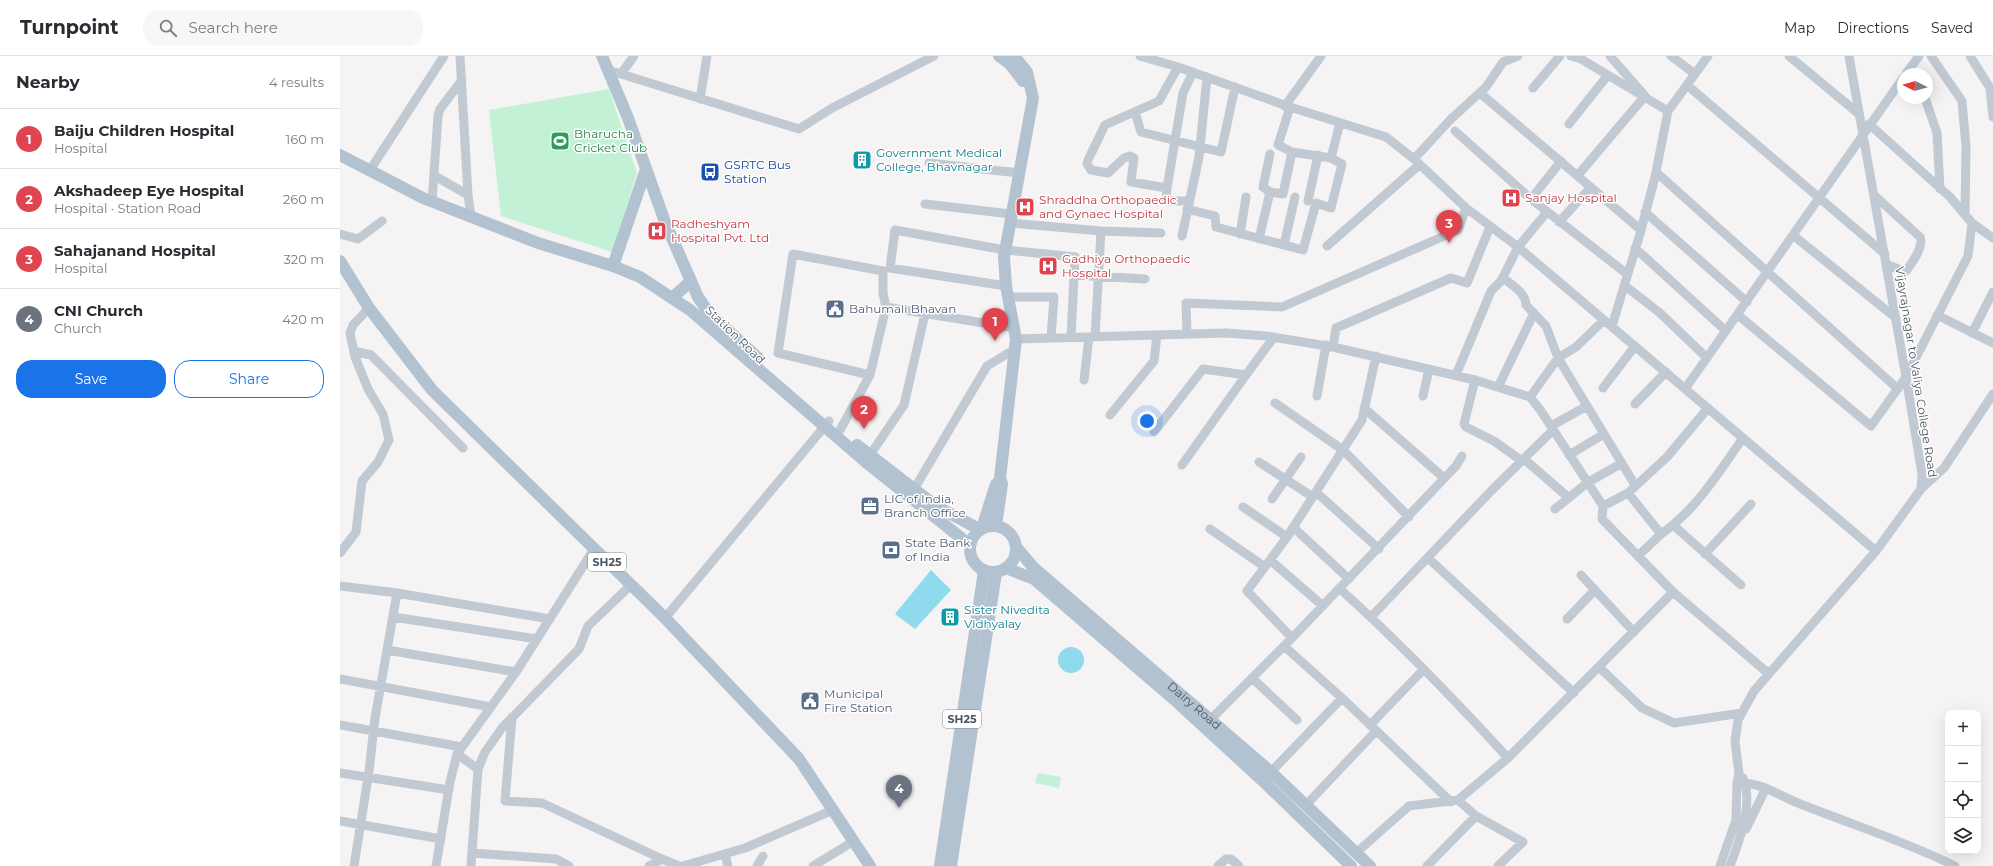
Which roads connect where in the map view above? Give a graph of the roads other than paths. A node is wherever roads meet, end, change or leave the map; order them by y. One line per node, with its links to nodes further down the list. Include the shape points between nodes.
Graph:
1 (444, 56): 61 (street)
2 (460, 56): 30 (street)
3 (602, 56): 24 (main road, Station Road)
4 (634, 56): 26 (street)
5 (707, 56): 38 (street)
6 (934, 56): 38 (street, via 832,108 799,129)
7 (999, 56): 37 (main road, via 1016,71)
8 (1014, 56): 37 (main road, via 1026,72)
9 (1140, 56): 22 (street)
10 (1321, 56): 40 (street)
11 (1518, 56): 35 (street, via 1502,62)
12 (1560, 56): 34 (street)
13 (1571, 56): 28 (street)
14 (1610, 56): 36 (street)
15 (1671, 56): 27 (street)
16 (1708, 56): 27 (street)
17 (1790, 56): 43 (street)
18 (1849, 56): 43 (street, Vijayrajnagar to Valiya College Road)
19 (1919, 56): 23 (street)
20 (1931, 56): 84 (street, via 1962,101 1966,147)
21 (1970, 56): 44 (street, via 1990,88)
22 (1178, 67): 25 (street); 42 (street, via 1159,101)
23 (1911, 68)
24 (608, 70): 26 (street); 60 (main road, Station Road)
25 (1193, 72): 29 (street); 50 (street, via 1183,93)
26 (621, 74): 38 (street)
27 (1695, 74): 31 (street)
28 (1608, 75): 36 (street); 46 (street)
29 (1207, 77): 32 (street); 51 (street)
30 (462, 80): 65 (street, via 438,113); 71 (street)
31 (1687, 85): 41 (street); 76 (street)
32 (1235, 87): 40 (street); 51 (street, via 1221,152)
33 (1897, 87): 47 (street)
34 (1533, 88)
35 (1480, 93): 57 (street); 58 (street, via 1451,119)
36 (1644, 96): 41 (street); 64 (street)
37 (1032, 98): 63 (main road)
38 (700, 99)
39 (1927, 104): 68 (street, via 1937,133)
40 (1288, 107): 45 (street); 52 (street, via 1278,145)
41 (1668, 111): 62 (street)
42 (1135, 112): 50 (street, via 1141,132); 67 (street, via 1105,126 1087,164 1091,170 1108,173 1124,158 1130,156 1134,158 1131,182)
43 (1859, 114): 49 (street, Vijayrajnagar to Valiya College Road)
44 (1993, 117)
45 (1340, 123): 56 (street); 58 (street, via 1386,137)
46 (1569, 124)
47 (1869, 124): 49 (street); 68 (street)
48 (1455, 131): 75 (street)
49 (1863, 133): 72 (street, Vijayrajnagar to Valiya College Road); 76 (street)
50 (1175, 141): 51 (street); 67 (street)
51 (1200, 148): 80 (street)
52 (1292, 152): 55 (street); 70 (street)
53 (1270, 154): 69 (street, via 1263,187)
54 (340, 155): 61 (main road)
55 (1318, 155): 56 (street); 78 (street)
56 (1331, 158): 78 (street, via 1342,164 1332,208)
57 (1561, 161): 64 (street); 75 (street)
58 (1417, 162): 81 (street); 101 (street)
59 (929, 163): 63 (street)
60 (646, 169): 108 (main road); 115 (main road, Station Road, via 665,222)
61 (370, 170): 77 (main road)
62 (1656, 172): 83 (street); 109 (street)
63 (1019, 173): 86 (main road)
64 (1578, 175): 66 (street)
65 (435, 176): 71 (street); 77 (street)
66 (1591, 187): 88 (street); 91 (street)
67 (1167, 188): 80 (street, via 1166,201)
68 (1940, 188): 84 (street)
69 (1270, 192): 70 (street); 99 (street)
70 (1283, 194): 74 (street)
71 (468, 195): 85 (street)
72 (1874, 195): 105 (street, Vijayrajnagar to Valiya College Road); 107 (street, via 1922,240 1906,271)
73 (1246, 197): 95 (street)
74 (1294, 197): 78 (street); 100 (street)
75 (1531, 199): 82 (street)
76 (1820, 199): 97 (street); 105 (street)
77 (432, 202): 85 (main road)
78 (1312, 202): 100 (street, via 1303,250)
79 (925, 204): 86 (street)
80 (1188, 205): 95 (street, via 1215,216 1216,227); 96 (street)
81 (1466, 208): 90 (street); 132 (street, via 1458,230 1282,307 1186,303)
82 (1547, 212): 88 (street); 102 (street)
83 (1645, 212): 91 (street); 120 (street)
84 (1965, 215): 89 (street)
85 (471, 217): 108 (main road, via 538,244)
86 (1010, 218): 92 (street); 104 (main road)
87 (382, 221): 94 (street, via 358,239)
88 (1560, 222): 111 (street)
89 (1972, 223): 98 (street); 126 (street, via 1968,256)
90 (1490, 227): 102 (street); 140 (street, via 1467,283 1451,278 1336,328)
91 (1641, 230): 103 (street)
92 (1101, 231): 93 (street); 112 (street)
93 (1161, 233)
94 (340, 234)
95 (1240, 234): 99 (street)
96 (1182, 236)
97 (1794, 236): 109 (street); 127 (street)
98 (1993, 238)
99 (1259, 239): 100 (street)
100 (1284, 245)
101 (1327, 246)
102 (1518, 247): 113 (street); 128 (street)
103 (1635, 248): 111 (street); 130 (street)
104 (1005, 250): 110 (street, via 1075,257); 117 (main road); 117 (street, via 895,230 890,268)
105 (1885, 254): 107 (street, Vijayrajnagar to Valiya College Road)
106 (340, 261): 122 (main road, SH25)
107 (1886, 264): 127 (street, Vijayrajnagar to Valiya College Road)
108 (613, 266): 119 (main road, via 640,277)
109 (1768, 272): 120 (street); 157 (street)
110 (1074, 274): 112 (street); 134 (street)
111 (1628, 274): 116 (street)
112 (1099, 277): 114 (street); 135 (street)
113 (1503, 278): 123 (street, via 1517,289); 150 (street, via 1491,291)
114 (1145, 279)
115 (691, 281): 119 (main road); 168 (main road, Station Road, via 709,313)
116 (1624, 285): 129 (street); 145 (street, via 1660,313)
117 (1007, 292): 137 (street, via 1054,297); 138 (main road)
118 (1993, 292): 131 (street)
119 (672, 298): 168 (main road, via 690,310)
120 (1747, 302): 125 (street)
121 (886, 307): 124 (street); 148 (street); 148 (street, via 882,293 883,271 793,254 778,353)
122 (369, 308): 142 (street, via 350,329); 209 (main road, SH25, via 432,390)
123 (1534, 313): 144 (street, via 1546,326); 154 (street)
124 (925, 314): 138 (street); 176 (street, via 904,406)
125 (1738, 315): 130 (street); 157 (street, via 1871,426)
126 (1938, 315): 131 (street); 151 (street)
127 (1896, 318): 151 (street, Vijayrajnagar to Valiya College Road)
128 (1604, 320): 129 (street); 144 (street, via 1576,347)
129 (1612, 326): 141 (street)
130 (1726, 331): 145 (street)
131 (1972, 333): 139 (street)
132 (1187, 334): 133 (street); 136 (street, via 1226,333)
133 (1157, 335): 135 (street); 167 (street, via 1154,361)
134 (1071, 337): 135 (street); 137 (street)
135 (1092, 337): 152 (street)
136 (1274, 337): 140 (street); 149 (street)
137 (1051, 338): 138 (street)
138 (1015, 339): 184 (main road); 190 (street, via 987,366)
139 (1993, 343)
140 (1329, 346): 143 (street); 159 (street)
141 (1635, 346): 147 (street); 155 (street)
142 (354, 351): 174 (street, via 371,355); 212 (street, via 368,390 383,414 389,440 378,462 362,481 356,532)
143 (1376, 356): 146 (street); 165 (street)
144 (1558, 358): 161 (street); 164 (street)
145 (1707, 358): 156 (street)
146 (1429, 369): 150 (street); 160 (street)
147 (1666, 372): 156 (street); 163 (street)
148 (870, 375): 170 (street)
149 (1246, 375): 171 (street, via 1203,369); 183 (street)
150 (1456, 375): 153 (street)
151 (1906, 377): 157 (street); 189 (street, Vijayrajnagar to Valiya College Road, via 1922,474)
152 (1084, 380)
153 (1475, 380): 154 (street); 180 (street, via 1464,424)
154 (1498, 387): 161 (street)
155 (1603, 388)
156 (1685, 389): 166 (street)
157 (1898, 389)
158 (1993, 394): 189 (street, via 1944,468)
159 (1317, 396)
160 (1423, 396)
161 (1530, 397): 169 (street)
162 (1275, 403): 175 (street)
163 (1635, 404)
164 (1587, 406): 169 (street); 172 (street)
165 (1364, 408): 175 (street, via 1362,420); 185 (street)
166 (1708, 408): 173 (street); 188 (street, via 1667,457)
167 (1110, 415)
168 (827, 424): 170 (main road, Station Road); 207 (main road, via 866,463); 231 (street)
169 (1552, 428): 177 (street); 180 (street)
170 (840, 430): 176 (main road, Station Road)
171 (1154, 432)
172 (1604, 434): 177 (street); 182 (street)
173 (1743, 438): 200 (street, via 1696,502); 211 (street)
174 (463, 448)
175 (1343, 450): 192 (street); 199 (street)
176 (870, 455): 190 (main road, Station Road)
177 (1569, 455): 187 (street)
178 (1462, 456): 185 (street)
179 (1302, 457): 186 (street)
180 (1523, 460): 193 (street); 215 (street)
181 (1259, 462): 186 (street)
182 (1622, 463): 187 (street); 188 (street)
183 (1182, 465)
184 (1000, 478): 201 (main road, via 1002,484); 203 (main road)
185 (1444, 478): 199 (street)
186 (1286, 479): 192 (street); 194 (street)
187 (1587, 483): 193 (street); 196 (street)
188 (1636, 485): 191 (street)
189 (1921, 489): 211 (street, Vijayrajnagar to Valiya College Road)
190 (913, 491): 203 (main road, Station Road)
191 (1628, 492): 196 (street); 205 (street)
192 (1315, 495): 202 (street); 210 (street)
193 (1569, 498): 198 (street)
194 (1272, 499)
195 (1751, 504): 213 (street)
196 (1603, 506): 214 (street, via 1602,520)
197 (1243, 507): 206 (street)
198 (1555, 509)
199 (1409, 517): 210 (street)
200 (1673, 525): 205 (street); 213 (street)
201 (996, 526): 203 (main road); 208 (main road, via 1010,533)
202 (1294, 527): 206 (street); 220 (street)
203 (980, 529): 207 (main road, via 972,538)
204 (1210, 529): 216 (street)
205 (1661, 534): 214 (street)
206 (1287, 537): 216 (street)
207 (970, 546): 218 (main road, via 972,561)
208 (1016, 547): 217 (main road, via 1015,555); 252 (main road, Dairy Road, via 1033,567)
209 (594, 549): 221 (main road, SH25); 232 (street)
210 (1379, 549): 220 (street)
211 (1876, 551): 242 (street, Vijayrajnagar to Valiya College Road)
212 (340, 553)
213 (1706, 554): 222 (street)
214 (1638, 556): 226 (street)
215 (1428, 558): 230 (street); 246 (street)
216 (1267, 563): 228 (street); 235 (street, via 1247,591)
217 (1001, 570): 218 (main road); 252 (main road, Dairy Road, via 1034,578); 293 (main road)
218 (984, 571): 292 (main road, SH25)
219 (1581, 575): 225 (street)
220 (1349, 580): 224 (street)
221 (631, 585): 231 (main road, SH25); 250 (street, via 588,626 580,649)
222 (1741, 585)
223 (340, 586): 227 (street)
224 (1340, 589): 228 (street); 230 (street)
225 (1594, 590): 233 (street); 234 (street)
226 (1673, 592): 234 (street); 242 (street)
227 (397, 593): 229 (street); 232 (street)
228 (1323, 606): 235 (street)
229 (393, 617): 236 (street); 238 (street)
230 (1371, 617): 240 (street)
231 (665, 618): 268 (main road, SH25, via 799,759)
232 (550, 619): 236 (street)
233 (1567, 619)
234 (1634, 632): 239 (street)
235 (1292, 638): 237 (street)
236 (537, 639): 241 (street)
237 (1284, 646): 243 (street); 247 (street)
238 (387, 650): 241 (street); 245 (street)
239 (1600, 668): 246 (street); 249 (street, via 1642,708 1674,723)
240 (1423, 670): 254 (street); 257 (street, via 1459,704)
241 (516, 672): 248 (street)
242 (1769, 674): 249 (street, Vijayrajnagar to Valiya College Road, via 1754,691)
243 (1252, 678): 251 (street); 252 (street)
244 (340, 679): 245 (street)
245 (381, 685): 248 (street); 255 (street)
246 (1574, 693): 257 (street)
247 (1342, 698): 254 (street); 261 (street)
248 (491, 707): 256 (street)
249 (1742, 713): 260 (street, Vijayrajnagar to Valiya College Road, via 1734,741)
250 (512, 717): 258 (street, via 485,752); 279 (street, via 505,801 542,803)
251 (1297, 720)
252 (1207, 723): 261 (main road, Dairy Road)
253 (340, 725): 255 (street)
254 (1373, 728): 266 (street); 267 (street)
255 (374, 730): 256 (street); 262 (street)
256 (460, 750): 258 (street); 265 (street)
257 (1508, 758): 266 (street)
258 (478, 769): 275 (street)
259 (340, 773): 262 (street)
260 (1739, 774): 263 (street, Vijayrajnagar to Valiya College Road); 299 (street, Vijayrajnagar to Valiya College Road, via 1736,820)
261 (1267, 776): 267 (main road, Dairy Road); 296 (main road, Dairy Road)
262 (368, 778): 265 (street); 271 (street)
263 (1744, 783): 264 (street); 273 (street, Vijayrajnagar to Valiya College Road, via 1746,804)
264 (1766, 788): 273 (street); 301 (street)
265 (449, 790): 272 (street)
266 (1455, 801): 269 (street); 276 (street, via 1409,806)
267 (1306, 805): 276 (main road, Dairy Road)
268 (833, 810): 274 (main road, SH25); 277 (street)
269 (1476, 816): 297 (street); 298 (street, via 1523,842)
270 (340, 821): 271 (street)
271 (361, 826): 272 (street); 281 (street)
272 (440, 839): 282 (street)
273 (1741, 839): 300 (street, Vijayrajnagar to Valiya College Road)
274 (854, 841): 290 (street); 291 (main road, SH25)
275 (472, 853): 283 (street); 284 (street, via 556,859)
276 (1356, 853): 280 (main road, Dairy Road)
277 (725, 854): 287 (street); 288 (street)
278 (763, 856): 289 (street)
279 (662, 859): 285 (street); 286 (street)
280 (1367, 865)
281 (354, 866)
282 (436, 866)
283 (471, 866)
284 (569, 866)
285 (649, 866)
286 (679, 866)
287 (683, 866)
288 (728, 866)
289 (757, 866)
290 (813, 866)
291 (870, 866)
292 (940, 866)
293 (951, 866)
294 (1218, 866): 295 (street, via 1226,859 1231,859)
295 (1239, 866)
296 (1351, 866)
297 (1427, 866)
298 (1498, 866)
299 (1720, 866)
300 (1730, 866)
301 (1955, 866)

